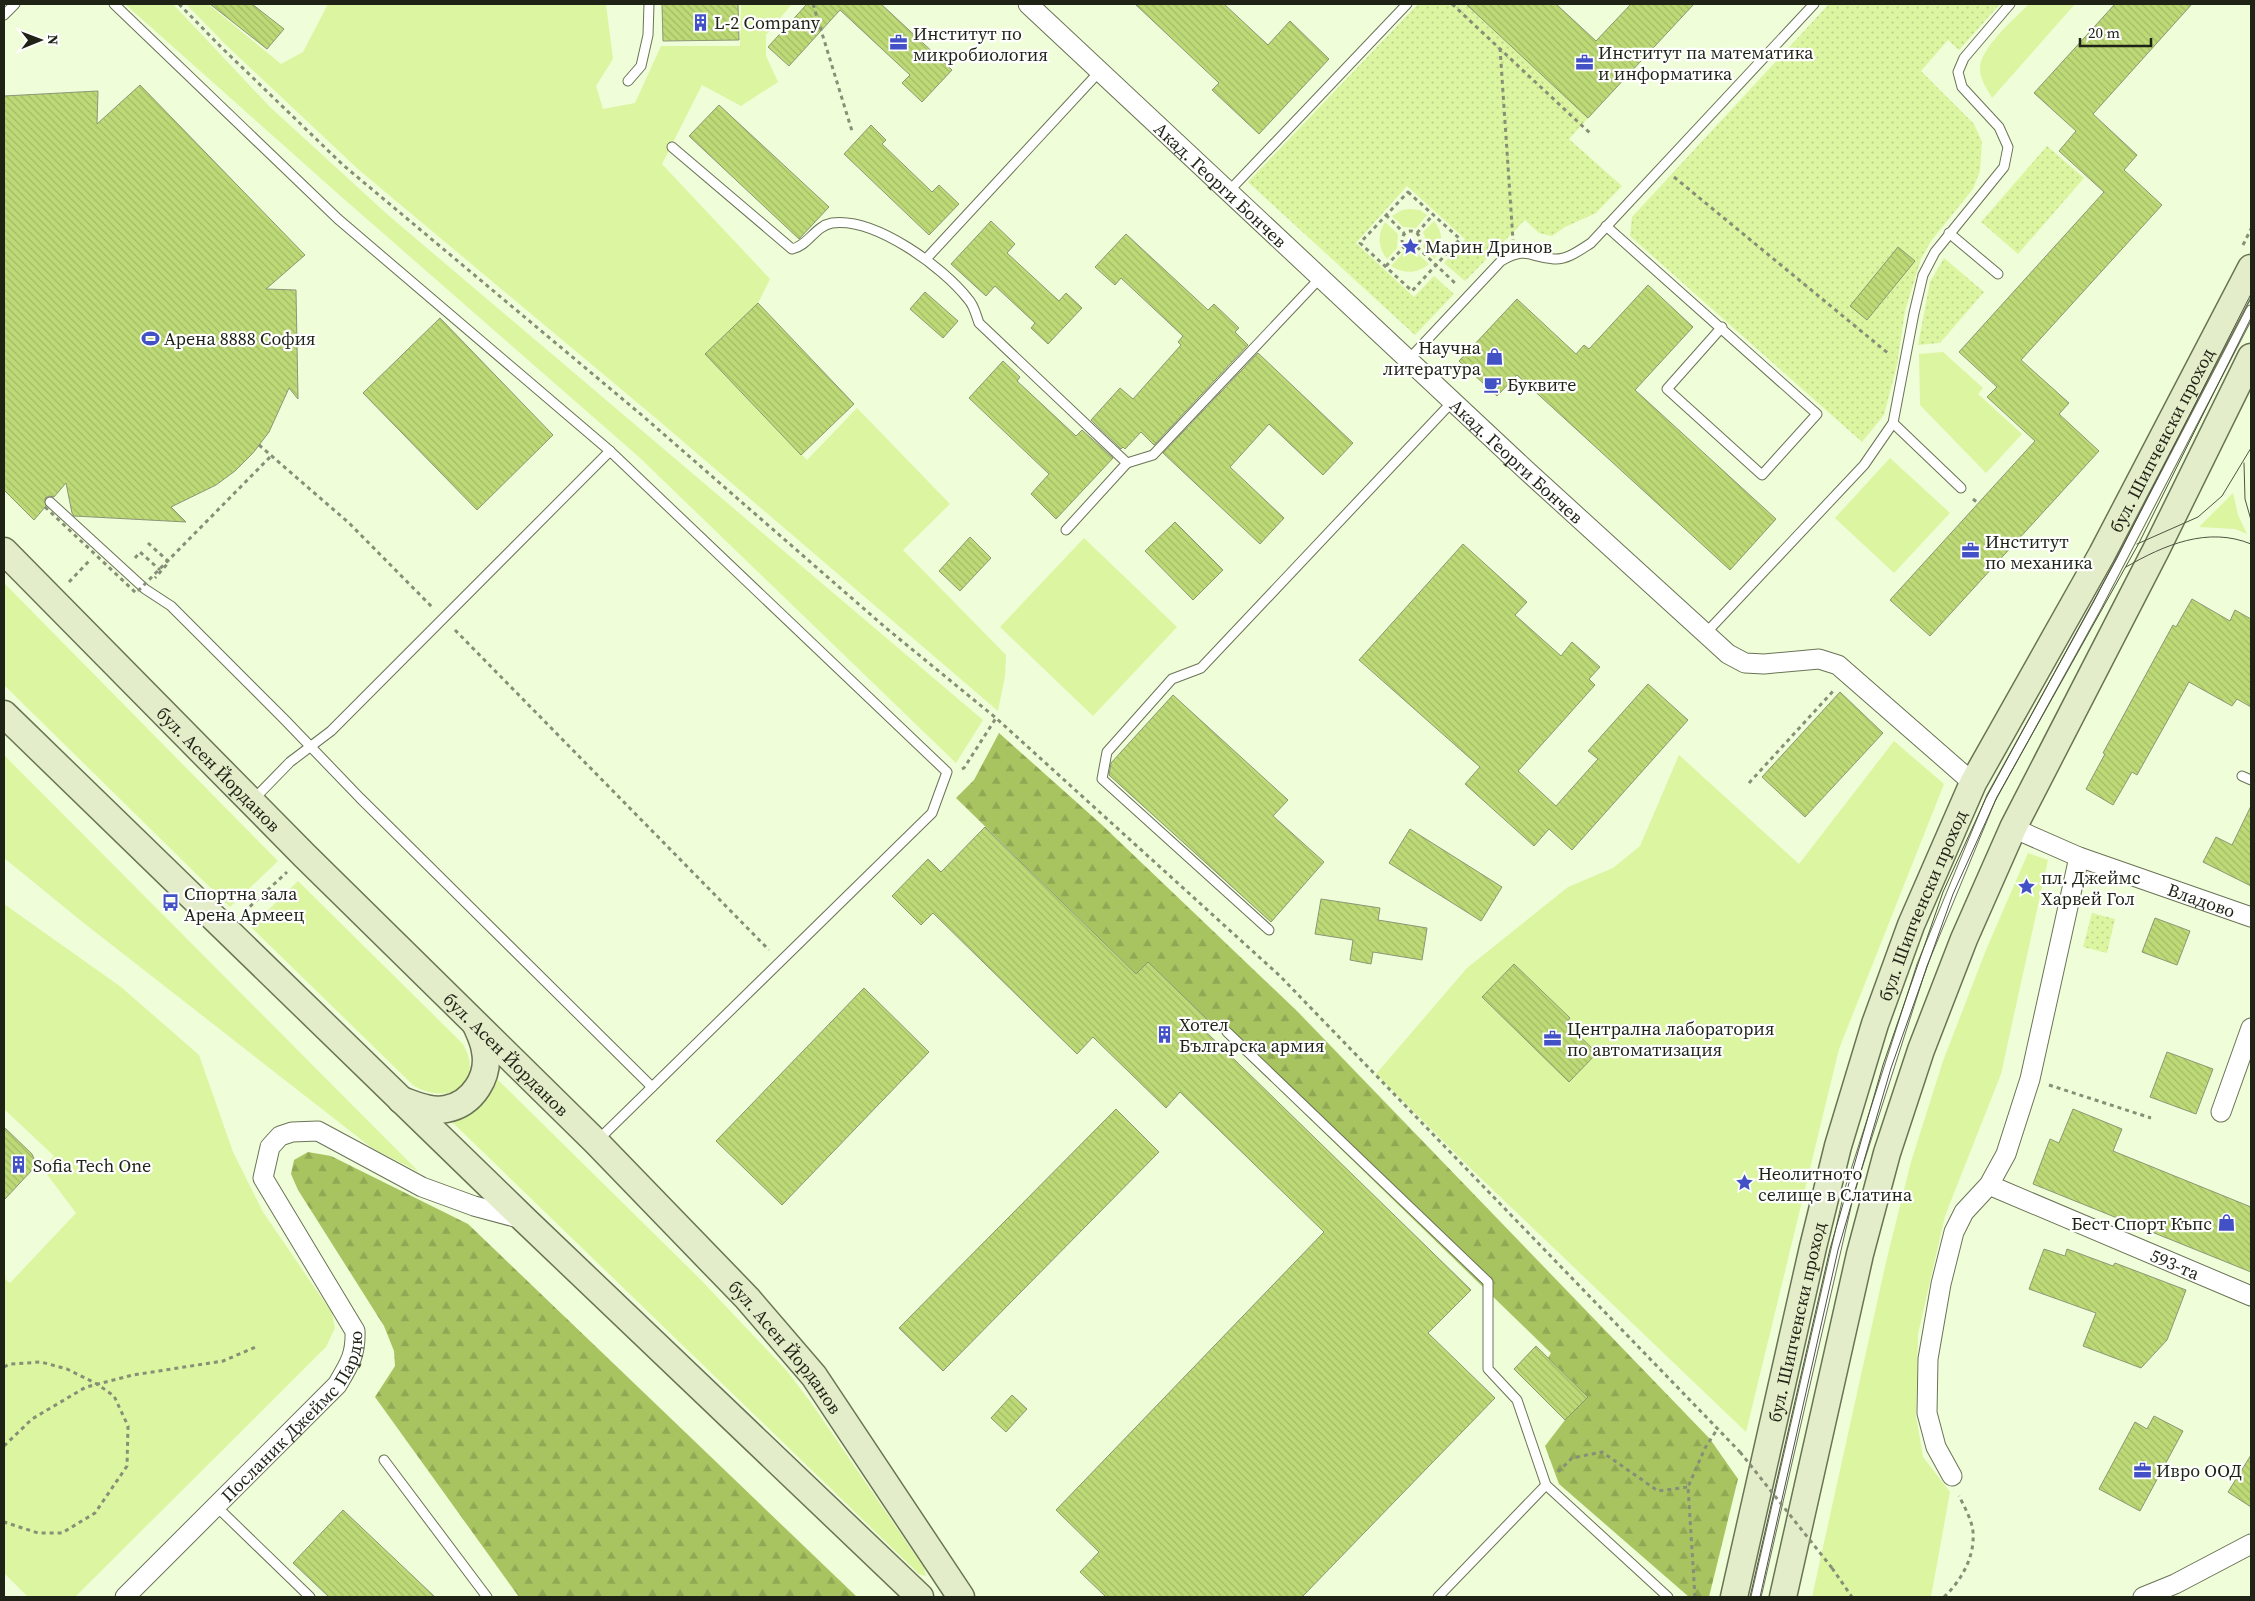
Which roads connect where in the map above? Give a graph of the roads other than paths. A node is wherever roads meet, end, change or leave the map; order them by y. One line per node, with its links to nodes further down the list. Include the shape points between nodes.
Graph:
1 (15, 4): 8 (lane)
2 (114, 4): 25 (lane, via 338,219)
3 (649, 4): 10 (lane, via 648,35 641,66)
4 (1028, 4): 9 (street, Акад. Георги Бончев)
5 (1406, 4): 12 (lane)
6 (1814, 4): 13 (lane)
7 (2010, 4): 14 (lane, via 1964,58 1958,72 1962,87 1999,128 2008,147 2004,167)
8 (4, 15)
9 (1100, 71): 12 (street, Акад. Георги Бончев); 15 (lane)
10 (628, 81)
11 (672, 147): 15 (lane, via 792,249 799,247 817,229 832,223 855,225 892,238)
12 (1229, 191): 18 (street, Акад. Георги Бончев)
13 (1606, 226): 20 (lane); 22 (lane, via 1591,243 1573,254 1556,259 1528,252 1514,253 1500,261)
14 (1949, 233): 17 (lane); 24 (lane, via 1923,275)
15 (926, 259): 26 (lane, via 970,300 979,323)
16 (2251, 268): 36 (main road, бул. Шипченски проход, via 2102,554)
17 (1998, 274)
18 (1321, 278): 22 (street, Акад. Георги Бончев); 26 (lane, via 1153,455)
19 (2251, 310): 65 (lane, via 2097,606 1991,798 1922,965 1850,1189)
20 (1722, 327): 20 (lane, via 1818,414 1762,475 1667,389)
21 (2251, 357): 38 (main road)
22 (1409, 359): 23 (street, Акад. Георги Бончев)
23 (1454, 401): 31 (street, Акад. Георги Бончев); 41 (lane, via 1201,668 1172,679 1107,752 1102,779)
24 (1893, 423): 27 (lane); 31 (lane, via 1864,465)
25 (610, 451): 33 (lane, via 331,731); 45 (lane, via 947,772 932,813)
26 (1126, 463): 29 (lane)
27 (1961, 488)
28 (47, 504): 33 (lane, via 145,588 171,606)
29 (1066, 530)
30 (4, 551): 37 (main road, бул. Асен Йорданов)
31 (1705, 634): 36 (street, Акад. Георги Бончев, via 1728,654 1745,663 1819,659 1838,666)
32 (4, 714): 46 (main road)
33 (311, 746): 37 (lane, via 290,762); 45 (lane)
34 (2242, 776): 35 (lane)
35 (2251, 780)
36 (1973, 783): 64 (main road, бул. Шипченски проход, via 1908,934 1874,1024 1838,1146)
37 (252, 802): 42 (main road, бул. Асен Йорданов)
38 (2013, 828): 39 (street, Владово); 66 (main road, via 1964,939 1921,1050 1887,1153 1860,1254)
39 (2078, 858): 40 (street, Владово); 49 (street, via 2030,1079 2006,1154)
40 (2251, 917)
41 (1269, 930)
42 (474, 1022): 46 (main road, via 486,1061 480,1084 473,1094 465,1102 446,1109 420,1107); 48 (main road, бул. Асен Йорданов)
43 (2251, 1028): 47 (street)
44 (1227, 1032): 54 (lane, via 1488,1282 1488,1369 1517,1400)
45 (652, 1087): 48 (lane)
46 (401, 1100): 50 (main road)
47 (2221, 1112)
48 (596, 1142): 61 (main road, бул. Асен Йорданов, via 747,1298 814,1376)
49 (1989, 1185): 51 (street, 593-та); 53 (street, via 1964,1212 1954,1232 1928,1359 1927,1413 1936,1447)
50 (483, 1196): 55 (street, Посланик Джеймс Пардю, via 422,1187 318,1131 280,1136 270,1147 263,1178 356,1331 356,1348 337,1385); 60 (main road, via 525,1220)
51 (2251, 1296)
52 (384, 1460): 59 (lane)
53 (1952, 1476)
54 (1546, 1485): 62 (lane); 63 (lane)
55 (216, 1506): 57 (street, Посланик Джеймс Пардю); 58 (lane)
56 (2251, 1544): 67 (street)
57 (125, 1597)
58 (310, 1597)
59 (487, 1597)
60 (920, 1597)
61 (961, 1597)
62 (1438, 1597)
63 (1668, 1597)
64 (1734, 1597)
65 (1756, 1597)
66 (1783, 1597)
67 (2143, 1597)

